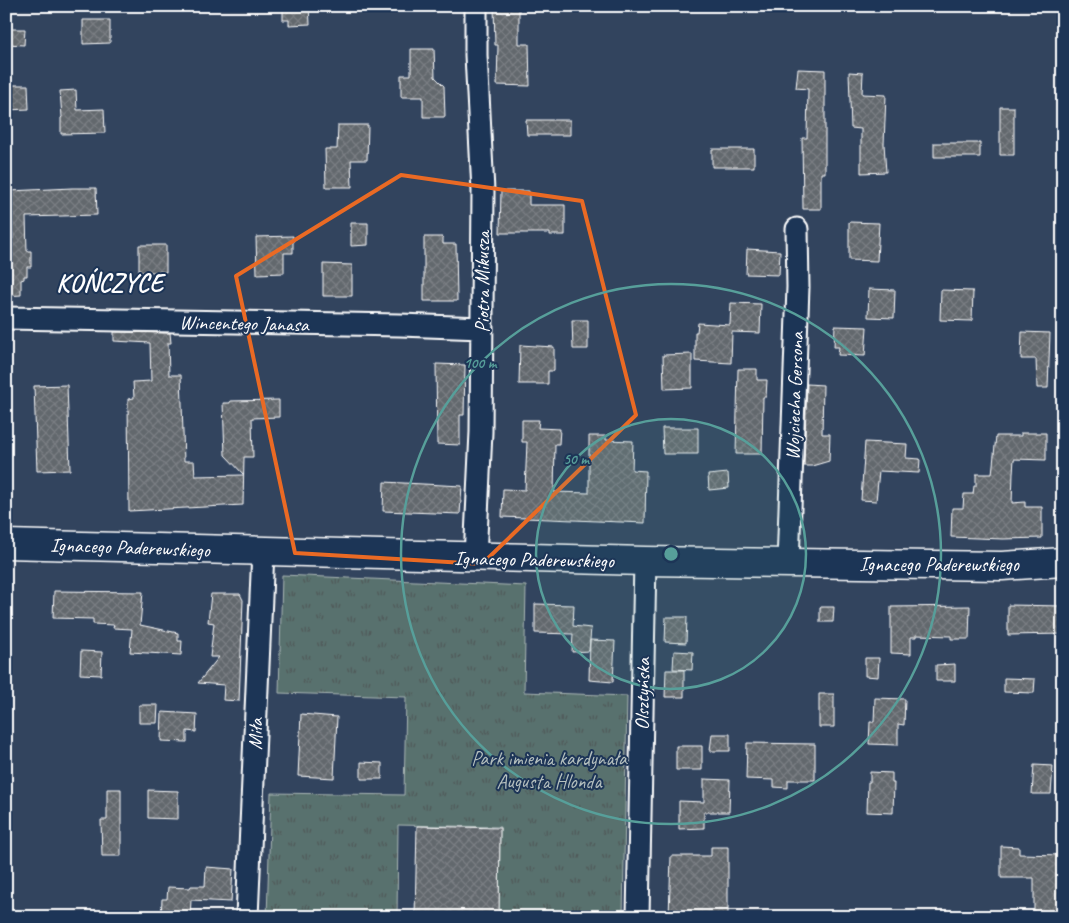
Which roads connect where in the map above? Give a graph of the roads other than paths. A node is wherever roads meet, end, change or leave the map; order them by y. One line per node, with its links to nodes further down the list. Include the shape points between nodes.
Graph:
1 (476, 6): 4 (street, Piotra Mikusza, via 483,191)
2 (797, 229): 10 (street, Wojciecha Gersona, via 798,287)
3 (6, 318): 4 (street, Wincentego Janasa)
4 (482, 328): 7 (street, Piotra Mikusza)
5 (6, 544): 6 (main road, Ignacego Paderewskiego)
6 (263, 551): 7 (main road, Ignacego Paderewskiego); 11 (street, Miła)
7 (475, 558): 8 (main road, Ignacego Paderewskiego)
8 (645, 561): 10 (main road, Ignacego Paderewskiego); 12 (street, Olsztyńska)
9 (1063, 562): 10 (main road, Ignacego Paderewskiego, via 1002,566)
10 (788, 564)
11 (247, 917)
12 (638, 917)

